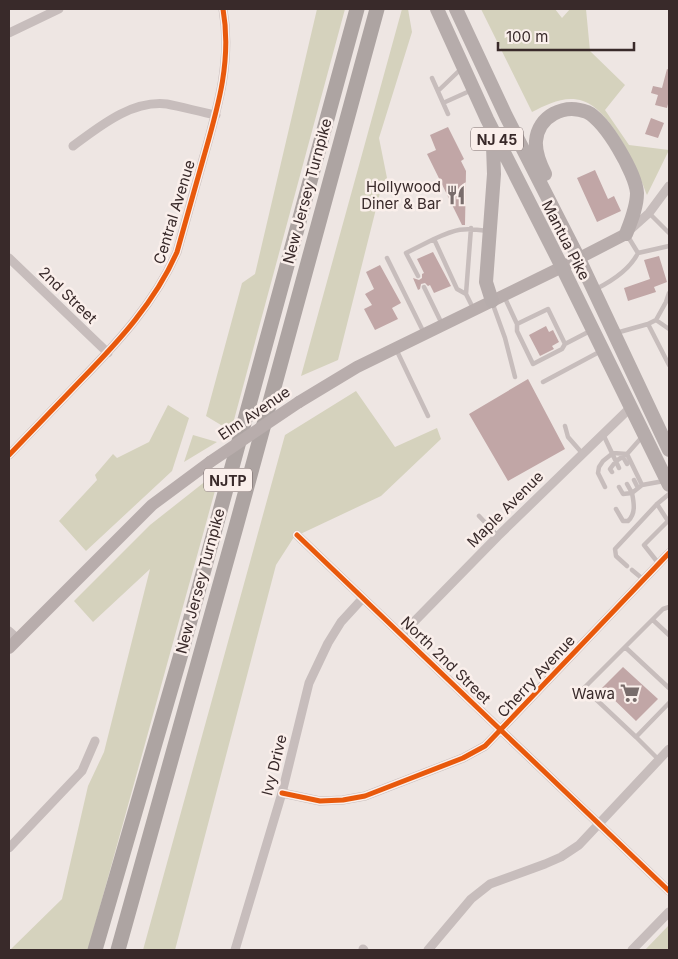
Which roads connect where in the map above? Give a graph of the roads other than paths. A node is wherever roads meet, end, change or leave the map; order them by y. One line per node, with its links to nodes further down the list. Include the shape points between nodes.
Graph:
1 (59, 9): 7 (street)
2 (223, 9): 14 (street, Central Avenue, via 227,60)
3 (357, 9): 103 (highway, New Jersey Turnpike / NJTP, via 181,654)
4 (377, 9): 104 (highway, New Jersey Turnpike / NJTP)
5 (437, 9): 8 (main road, Mantua Pike / NJ 45)
6 (456, 9): 25 (main road, Mantua Pike / NJ 45)
7 (9, 33)
8 (463, 67): 10 (main road, Mantua Pike / NJ 45); 11 (lane)
9 (432, 78): 11 (lane)
10 (473, 90): 12 (lane); 15 (main road, Mantua Pike / NJ 45)
11 (438, 91): 12 (lane)
12 (443, 103): 13 (lane)
13 (448, 114)
14 (216, 115): 16 (street, via 165,104 148,104 125,112); 48 (street, Central Avenue, via 177,252 168,272 144,310)
15 (487, 119): 20 (main road, via 493,146 494,174); 29 (main road, Mantua Pike / NJ 45)
16 (73, 146)
17 (669, 186): 18 (street)
18 (649, 213): 21 (street); 22 (lane)
19 (471, 228): 20 (lane); 23 (lane, via 453,230); 34 (lane)
20 (490, 232): 35 (main road, via 486,282)
21 (626, 234): 25 (main road, Elm Avenue); 25 (main road, via 637,190 624,160 598,120 587,112 563,109 544,120 538,130 536,151 572,228); 26 (lane)
22 (669, 234)
23 (434, 239): 30 (lane, via 406,253); 34 (lane, via 457,289)
24 (669, 246): 26 (lane)
25 (576, 253): 29 (main road, Elm Avenue); 32 (main road, Mantua Pike / NJ 45)
26 (638, 253): 32 (lane, via 611,281)
27 (9, 258): 48 (street, 2nd Street)
28 (386, 258): 43 (lane)
29 (562, 267): 35 (main road, Elm Avenue); 42 (main road, Mantua Pike / NJ 45)
30 (418, 276)
31 (424, 287): 40 (lane)
32 (594, 290): 44 (main road, Mantua Pike / NJ 45)
33 (669, 293): 37 (lane)
34 (466, 294): 36 (lane)
35 (498, 298): 36 (main road, Elm Avenue); 38 (lane); 50 (lane)
36 (473, 309): 40 (main road, Elm Avenue)
37 (656, 320): 39 (lane); 41 (lane)
38 (517, 324): 45 (lane, via 548,309); 45 (lane, via 517,331 533,364 562,349)
39 (648, 324): 44 (lane); 49 (lane)
40 (442, 325): 43 (main road, Elm Avenue)
41 (669, 329)
42 (593, 330): 45 (lane); 47 (main road, Mantua Pike / NJ 45)
43 (424, 334): 46 (main road, Elm Avenue)
44 (614, 334): 57 (main road, Mantua Pike / NJ 45)
45 (565, 344)
46 (395, 348): 53 (lane); 89 (main road, Elm Avenue, bridge, via 299,402 152,505)
47 (603, 351): 51 (lane); 52 (main road, Mantua Pike / NJ 45)
48 (108, 353): 60 (street, Central Avenue)
49 (669, 365)
50 (515, 377)
51 (542, 382)
52 (631, 406): 55 (street, Maple Avenue); 56 (main road, Mantua Pike / NJ 45)
53 (428, 416)
54 (565, 426): 58 (lane, via 568,437)
55 (603, 433): 58 (street, Maple Avenue); 59 (lane)
56 (644, 434): 61 (lane); 69 (main road, Mantua Pike / NJ 45)
57 (669, 450)
58 (582, 453): 78 (street, Maple Avenue)
59 (613, 454): 61 (lane); 62 (lane); 70 (lane, via 604,461 598,473)
60 (9, 455)
61 (625, 455): 62 (lane); 63 (lane); 68 (lane)
62 (616, 460): 64 (lane); 65 (lane, via 610,469)
63 (627, 464)
64 (619, 468)
65 (612, 472)
66 (634, 480): 68 (lane)
67 (627, 484): 72 (lane)
68 (640, 486): 69 (lane); 72 (lane)
69 (669, 486): 73 (lane)
70 (605, 487)
71 (619, 487): 72 (lane, via 623,494)
72 (632, 493): 74 (lane, via 632,517 624,521)
73 (657, 504): 76 (lane); 81 (lane, via 615,549 616,556)
74 (616, 509)
75 (479, 516): 78 (lane)
76 (668, 520): 80 (lane, via 644,544)
77 (297, 535): 84 (street, North 2nd Street)
78 (498, 536): 87 (street, Maple Avenue)
79 (669, 553): 80 (street, Cherry Avenue)
80 (659, 564): 83 (street, Cherry Avenue)
81 (628, 566)
82 (632, 570): 83 (lane)
83 (644, 580): 93 (street, Cherry Avenue)
84 (363, 598): 87 (street, North 2nd Street); 98 (street, Ivy Drive, via 341,622 309,682)
85 (669, 607): 86 (lane)
86 (653, 620): 88 (lane); 90 (lane)
87 (402, 634): 93 (street, North 2nd Street)
88 (669, 635)
89 (12, 639)
90 (625, 647): 91 (lane); 94 (lane, via 584,688)
91 (669, 688)
92 (669, 703): 94 (lane)
93 (501, 730): 98 (street, Cherry Avenue, via 485,746 464,758 365,796 320,801); 99 (street, North 2nd Street)
94 (636, 737): 97 (lane)
95 (95, 741): 100 (street, via 82,771)
96 (669, 749): 97 (street)
97 (659, 760): 99 (street)
98 (282, 793): 105 (street, Ivy Drive)
99 (599, 822): 101 (street); 106 (street, via 578,845 561,857 490,884 471,899)
100 (9, 848)
101 (669, 890)
102 (669, 912): 107 (street)
103 (95, 950)
104 (118, 950)
105 (235, 950)
106 (428, 950)
107 (632, 950)

